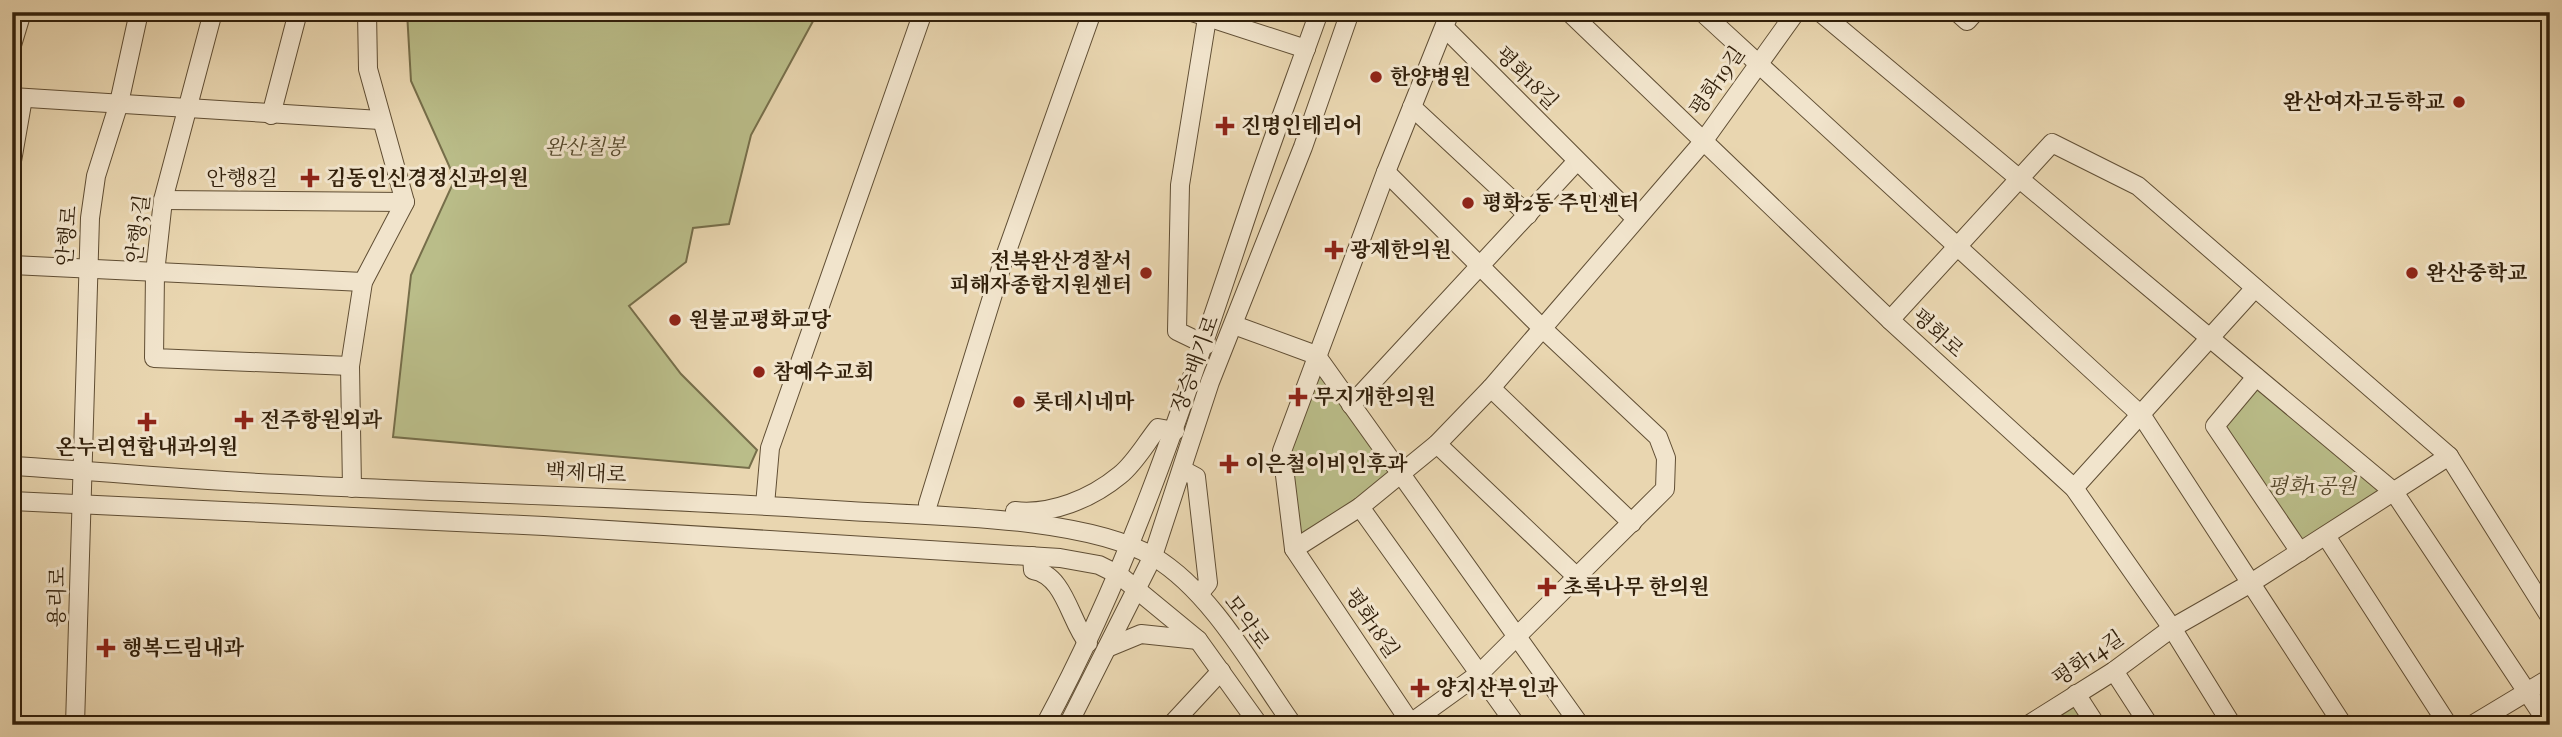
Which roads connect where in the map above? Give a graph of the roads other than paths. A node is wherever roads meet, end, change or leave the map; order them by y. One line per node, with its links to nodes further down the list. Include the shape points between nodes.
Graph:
1 (22, 12): 18 (street)
2 (139, 12): 22 (street, 안행로)
3 (213, 12): 24 (street, 안행3길)
4 (298, 12): 25 (street)
5 (366, 12): 26 (street, via 368,69)
6 (923, 12): 67 (street, via 770,448)
7 (1092, 12): 66 (street, via 1002,265)
8 (1318, 12): 19 (street, 장승배기로)
9 (1350, 12): 44 (street, 장승배기로)
10 (1569, 12): 27 (street, 평화로)
11 (1702, 12): 20 (street)
12 (1796, 12): 20 (street, 평화19길)
13 (1820, 12): 31 (street)
14 (1957, 12): 15 (street, via 1967,20)
15 (1975, 12)
16 (1202, 14): 19 (street); 47 (street, via 1180,185 1177,331)
17 (1448, 20): 23 (street, 평화18길); 28 (street, 평화18길)
18 (12, 45)
19 (1306, 49): 47 (street, 장승배기로)
20 (1757, 63): 27 (street, 평화19길); 36 (street)
21 (18, 97): 22 (street); 29 (street)
22 (119, 103): 24 (street); 39 (street, 안행로, via 96,176)
23 (1412, 107): 30 (street, 평화18길); 34 (street)
24 (185, 108): 25 (street); 32 (street, 안행3길)
25 (271, 115): 26 (street)
26 (380, 120): 33 (street)
27 (1702, 143): 35 (street); 43 (street, 평화로)
28 (1577, 161): 34 (street); 35 (street, 평화18길)
29 (12, 162)
30 (1386, 172): 38 (street); 48 (street, 평화18길)
31 (2020, 178): 36 (street); 42 (street, via 2052,143 2138,186); 46 (street)
32 (163, 200): 33 (street, 안행8길); 40 (street, 안행3길)
33 (405, 202): 41 (street)
34 (1528, 215): 38 (street)
35 (1636, 219): 45 (street)
36 (1957, 247): 43 (street); 53 (street)
37 (12, 265): 39 (street)
38 (1480, 266): 45 (street); 52 (street)
39 (87, 270): 40 (street); 58 (street, 안행로)
40 (155, 273): 41 (street); 49 (street, 안행3길, via 154,358)
41 (363, 282): 49 (street)
42 (2255, 288): 46 (street); 56 (street)
43 (1889, 320): 62 (street, 평화로)
44 (1234, 325): 48 (street); 59 (street, 장승배기로, via 1210,382)
45 (1542, 328): 51 (street); 70 (street, via 1658,436 1665,458 1665,489)
46 (2211, 339): 50 (street); 53 (street)
47 (1206, 345): 54 (street, 장승배기로)
48 (1316, 355): 52 (street); 73 (street, 평화18길, via 1282,451)
49 (350, 366): 61 (street)
50 (2256, 377): 63 (street); 74 (street, via 2215,426)
51 (1491, 388): 55 (street); 70 (street)
52 (1351, 405): 60 (street)
53 (2142, 416): 62 (street); 79 (street)
54 (1175, 431): 66 (street, via 1158,428 1122,474 1089,495 1040,513); 72 (street, 장승배기로)
55 (1437, 444): 60 (street); 78 (street)
56 (2449, 456): 63 (street, 평화14길); 82 (street)
57 (12, 466): 58 (street, 백제대로)
58 (82, 470): 61 (street, 백제대로); 65 (street, 용리로)
59 (1183, 470): 76 (street, 장승배기로); 81 (street, via 1196,477 1208,583)
60 (1400, 474): 68 (street); 84 (street)
61 (352, 488): 67 (street, 백제대로)
62 (2074, 488): 83 (street, 평화로)
63 (2394, 492): 71 (street, 평화14길); 92 (street)
64 (12, 501): 65 (street)
65 (79, 504): 75 (street); 95 (street, 용리로)
66 (928, 504): 69 (street, via 886,501)
67 (765, 505): 69 (street, 백제대로)
68 (1360, 507): 73 (street); 90 (street)
69 (881, 513): 72 (street, 백제대로, via 1034,525)
70 (1632, 523): 78 (street)
71 (2326, 536): 74 (street, 평화14길); 108 (street)
72 (1131, 547): 76 (street, 백제대로); 77 (street, 장승배기로)
73 (1294, 549): 94 (street, 평화18길)
74 (2300, 552): 79 (street, 평화14길)
75 (1032, 556): 77 (street, via 1099,565); 86 (street, via 1033,570 1042,571 1056,587)
76 (1153, 556): 80 (street, 장승배기로); 81 (street, 모악로)
77 (1119, 575): 80 (street); 86 (street, 장승배기로)
78 (1578, 578): 84 (street)
79 (2251, 583): 83 (street, 평화14길); 107 (street)
80 (1138, 590): 85 (street); 87 (street, 장승배기로)
81 (1199, 594): 100 (street, 모악로)
82 (2550, 617)
83 (2172, 628): 89 (street, 평화14길); 106 (street, 평화로)
84 (1518, 636): 90 (street); 102 (street)
85 (1198, 639): 87 (street, via 1141,634); 88 (street)
86 (1088, 643): 96 (street, 장승배기로)
87 (1107, 648): 97 (street, 장승배기로)
88 (1221, 671): 98 (street); 99 (street)
89 (2114, 671): 93 (street, 평화14길); 105 (street)
90 (1480, 673): 94 (street); 101 (street)
91 (2550, 678): 92 (street)
92 (2526, 690): 109 (street); 110 (street)
93 (2076, 694): 103 (street, 평화14길); 104 (street)
94 (1411, 724)
95 (75, 725)
96 (1045, 725)
97 (1068, 725)
98 (1171, 725)
99 (1259, 725)
100 (1293, 725)
101 (1517, 725)
102 (1580, 725)
103 (2028, 725)
104 (2096, 725)
105 (2149, 725)
106 (2232, 725)
107 (2343, 725)
108 (2448, 725)
109 (2472, 725)
110 (2549, 725)

